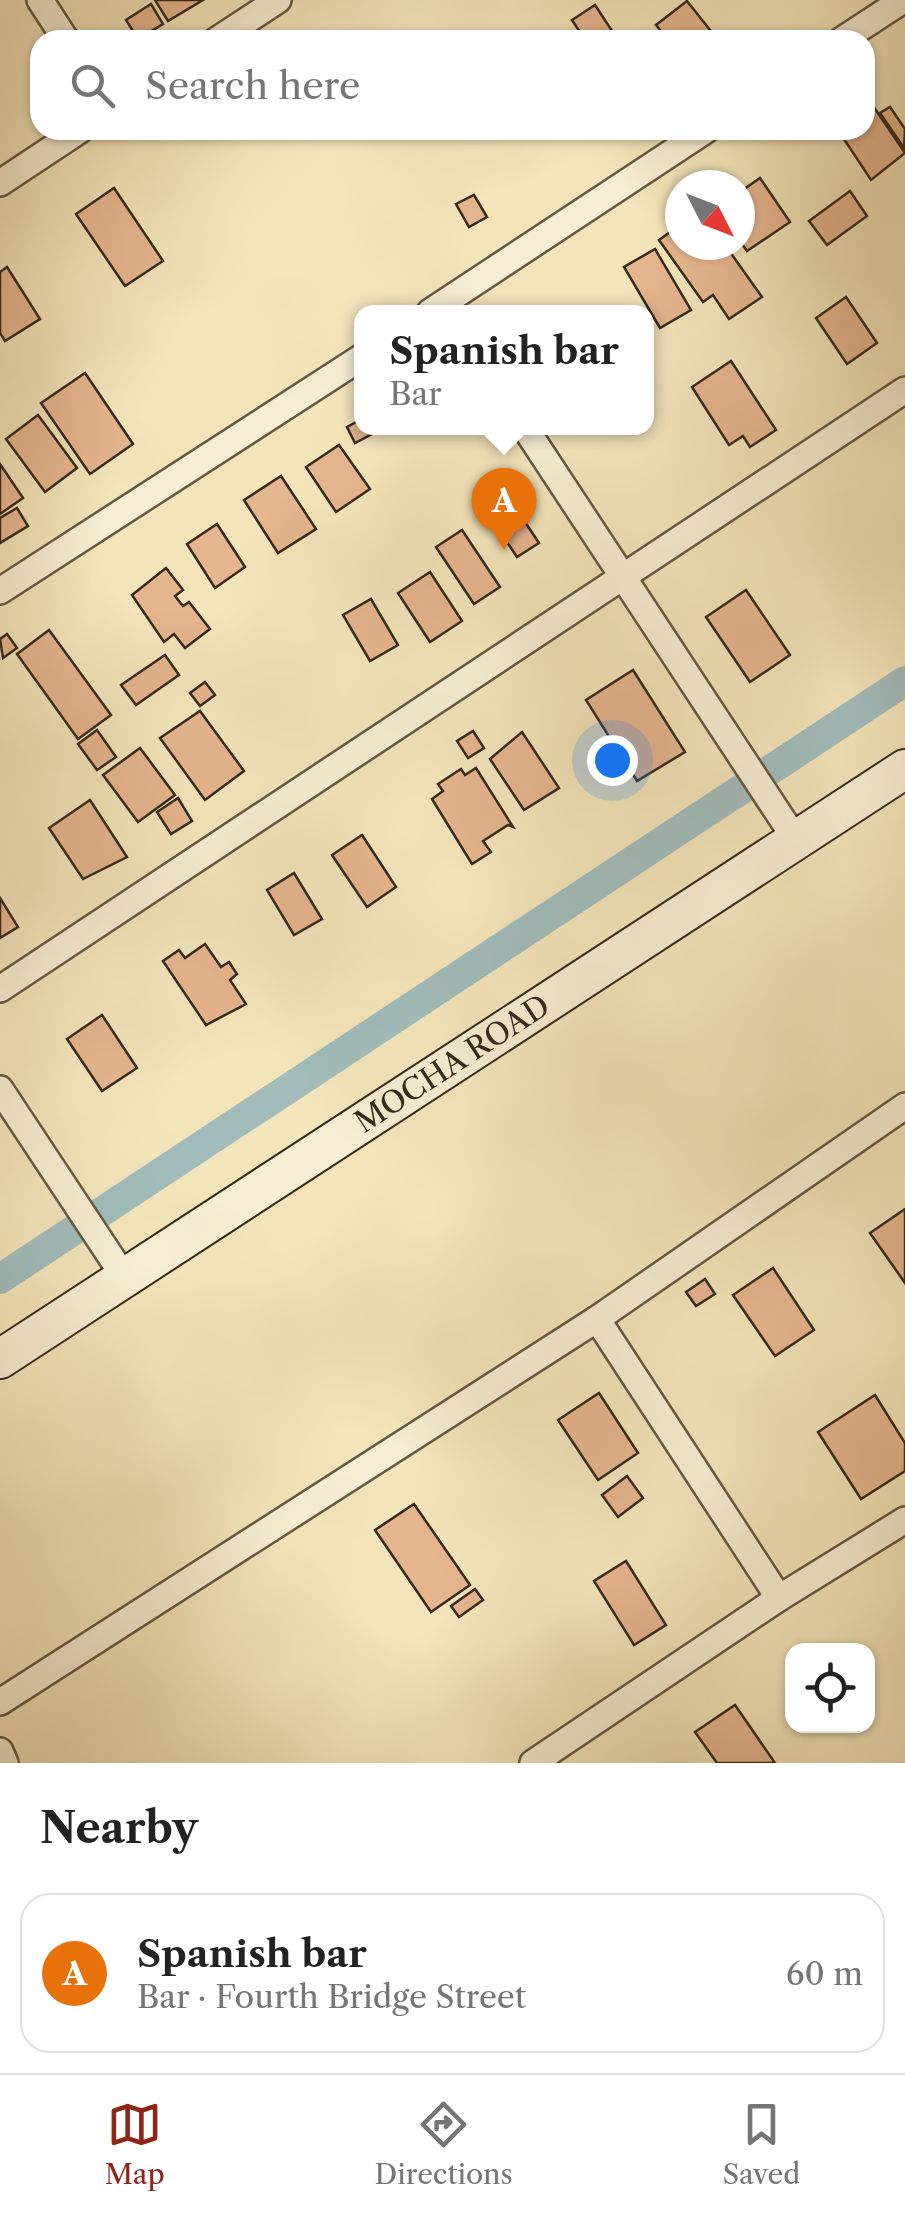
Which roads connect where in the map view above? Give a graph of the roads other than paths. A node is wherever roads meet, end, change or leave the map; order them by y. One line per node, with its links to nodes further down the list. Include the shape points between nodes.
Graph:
1 (40, 0): 4 (street)
2 (278, 0): 5 (street)
3 (903, 0): 6 (street)
4 (60, 30)
5 (232, 30)
6 (857, 30)
7 (65, 140): 9 (street)
8 (691, 140): 10 (street)
9 (0, 183)
10 (448, 305)
11 (354, 361): 15 (street)
12 (905, 390): 14 (street)
13 (529, 435): 14 (street)
14 (622, 580): 17 (street); 18 (street)
15 (0, 590)
16 (905, 768): 17 (street, MOCHA ROAD)
17 (786, 825): 21 (street, MOCHA ROAD)
18 (0, 989)
19 (0, 1089): 21 (street)
20 (905, 1106): 22 (street)
21 (125, 1278): 23 (street, MOCHA ROAD)
22 (597, 1319): 25 (street); 26 (street)
23 (0, 1359)
24 (905, 1520): 25 (street)
25 (779, 1598): 29 (street)
26 (0, 1702)
27 (0, 1751): 28 (street)
28 (5, 1763)
29 (532, 1763)

